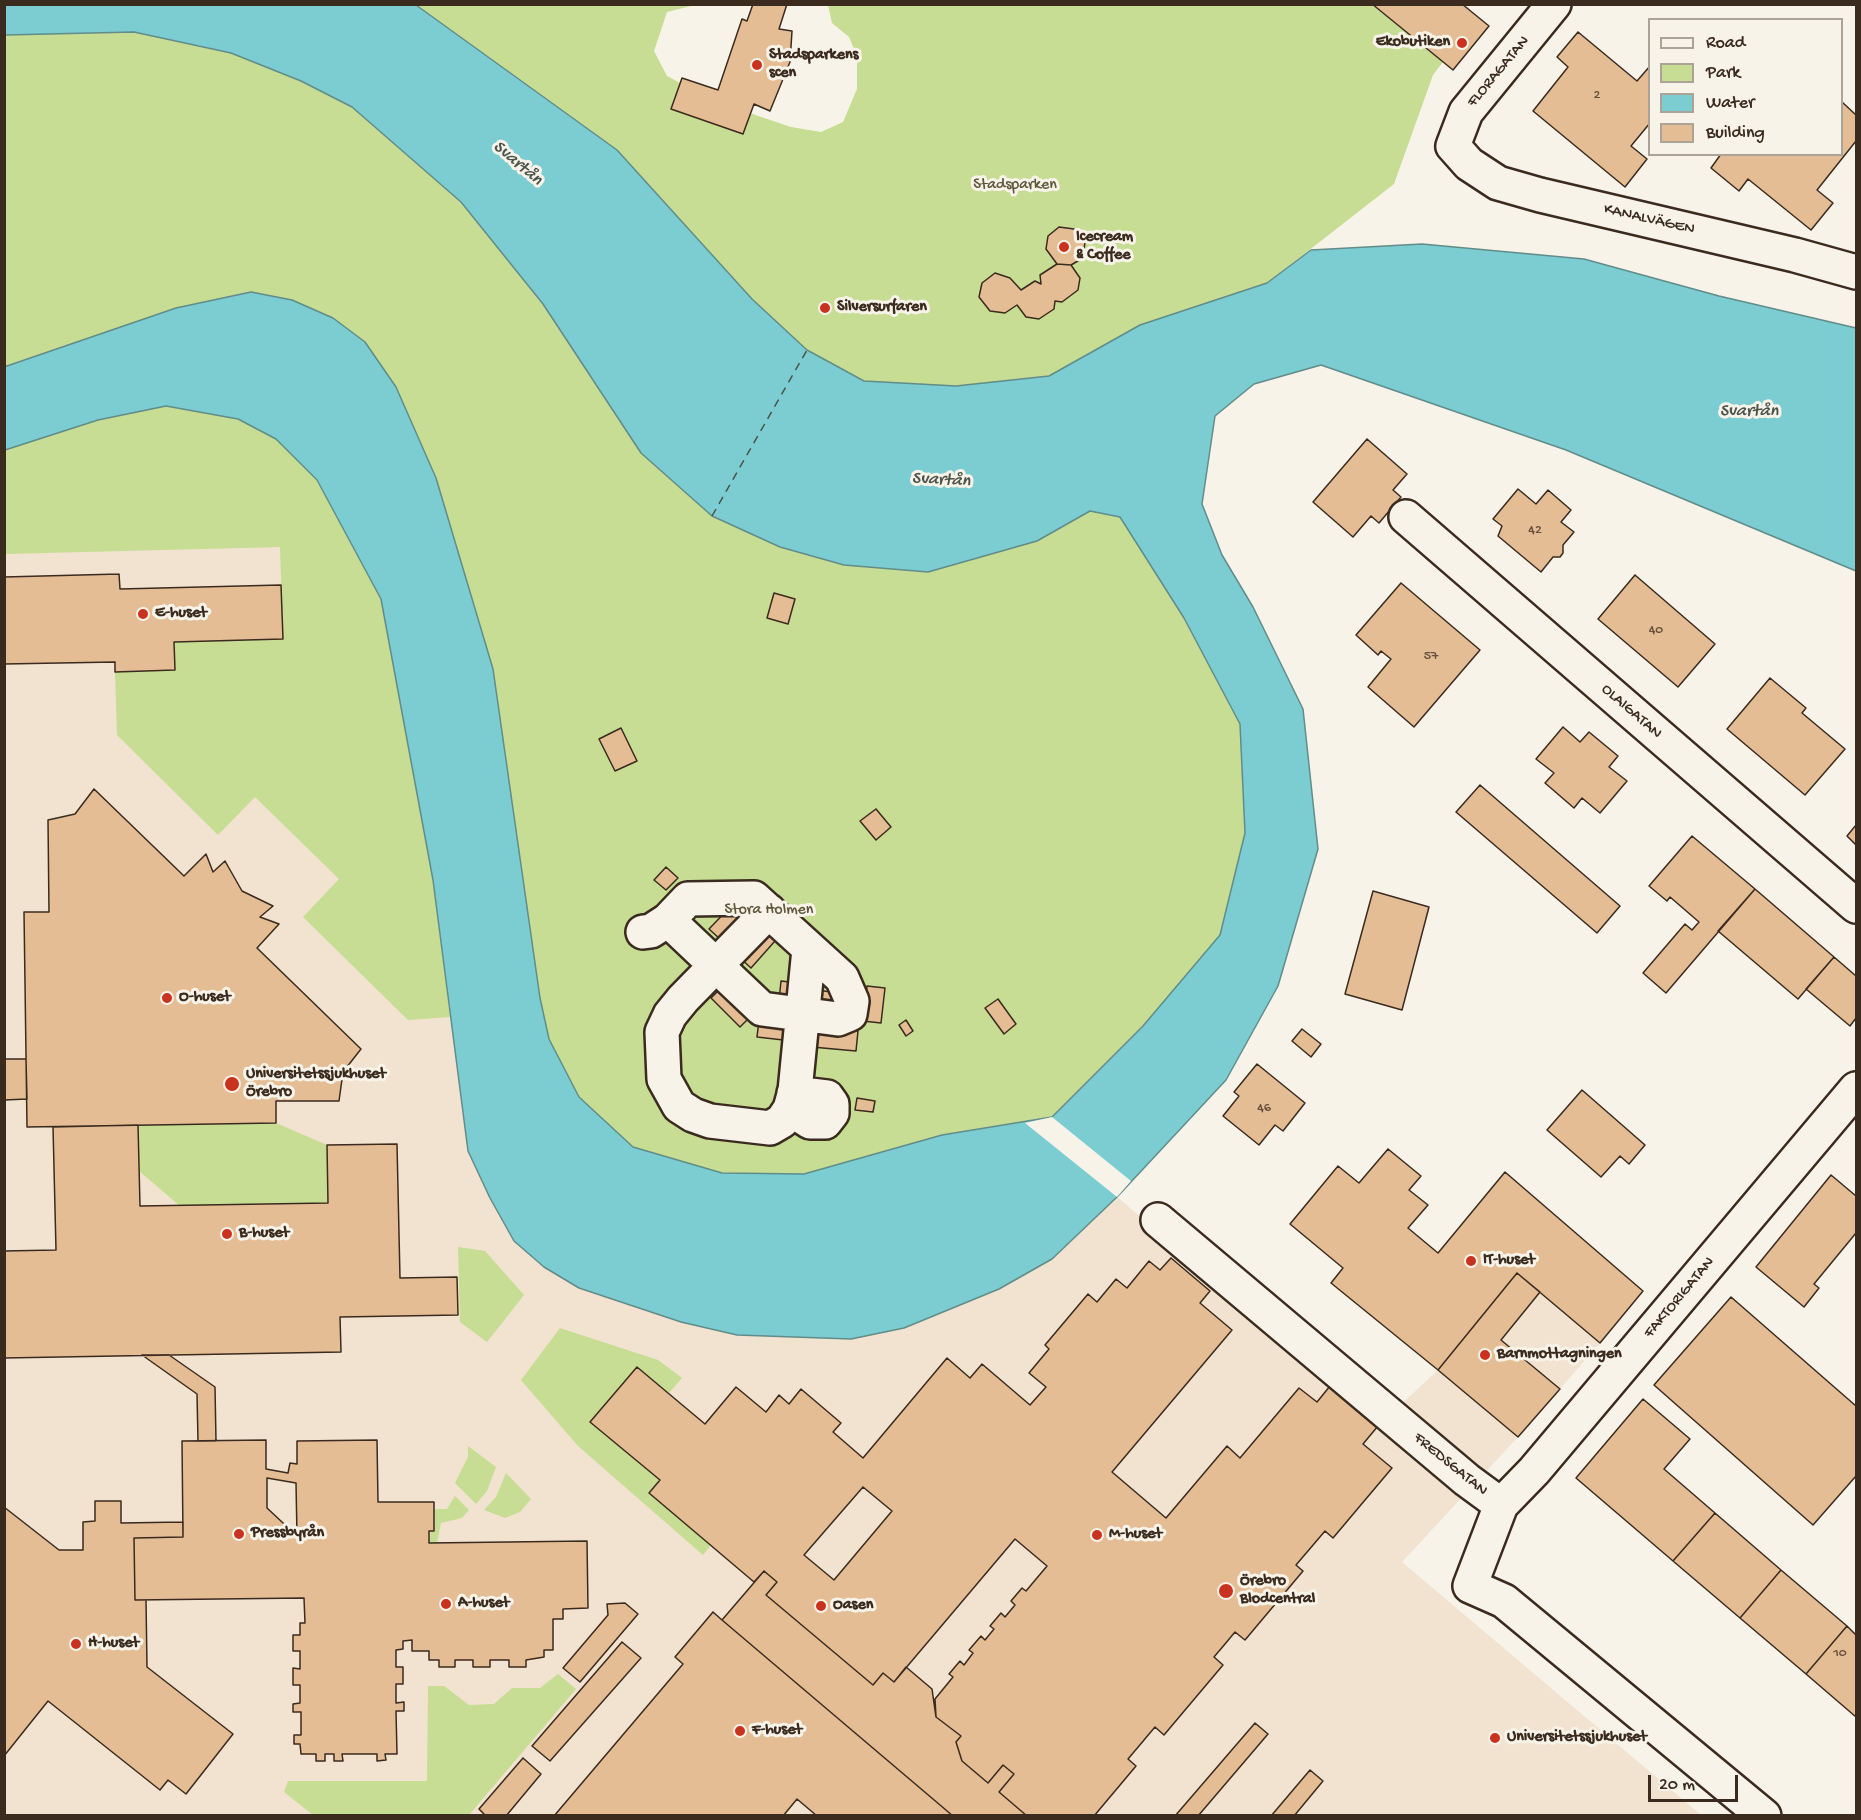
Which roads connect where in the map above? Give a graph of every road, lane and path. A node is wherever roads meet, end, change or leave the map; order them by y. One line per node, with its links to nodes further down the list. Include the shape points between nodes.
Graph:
1 (1554, 4): 2 (street, FLORAGATAN, via 1466,112)
2 (1453, 146): 3 (street, KANALVÄGEN, via 1469,164 1498,183)
3 (1857, 272)
4 (1406, 517): 5 (street, OLAIGATAN)
5 (1857, 906)
6 (769, 911): 7 (street); 8 (street); 8 (street, via 754,898 688,899 655,926)
7 (809, 949): 9 (street); 9 (street, via 842,978 852,1001 850,1014 838,1019)
8 (714, 965): 9 (street, via 762,1009); 9 (street, via 670,1015 662,1032 664,1079 679,1106 693,1115 710,1121 770,1128 782,1121 792,1101)
9 (801, 1016)
10 (1857, 1089): 12 (street, FAKTORIGATAN)
11 (1158, 1220): 12 (street, FREDSGATAN)
12 (1501, 1505): 13 (street, FREDSGATAN, via 1470,1586 1503,1601)
13 (1764, 1815)

